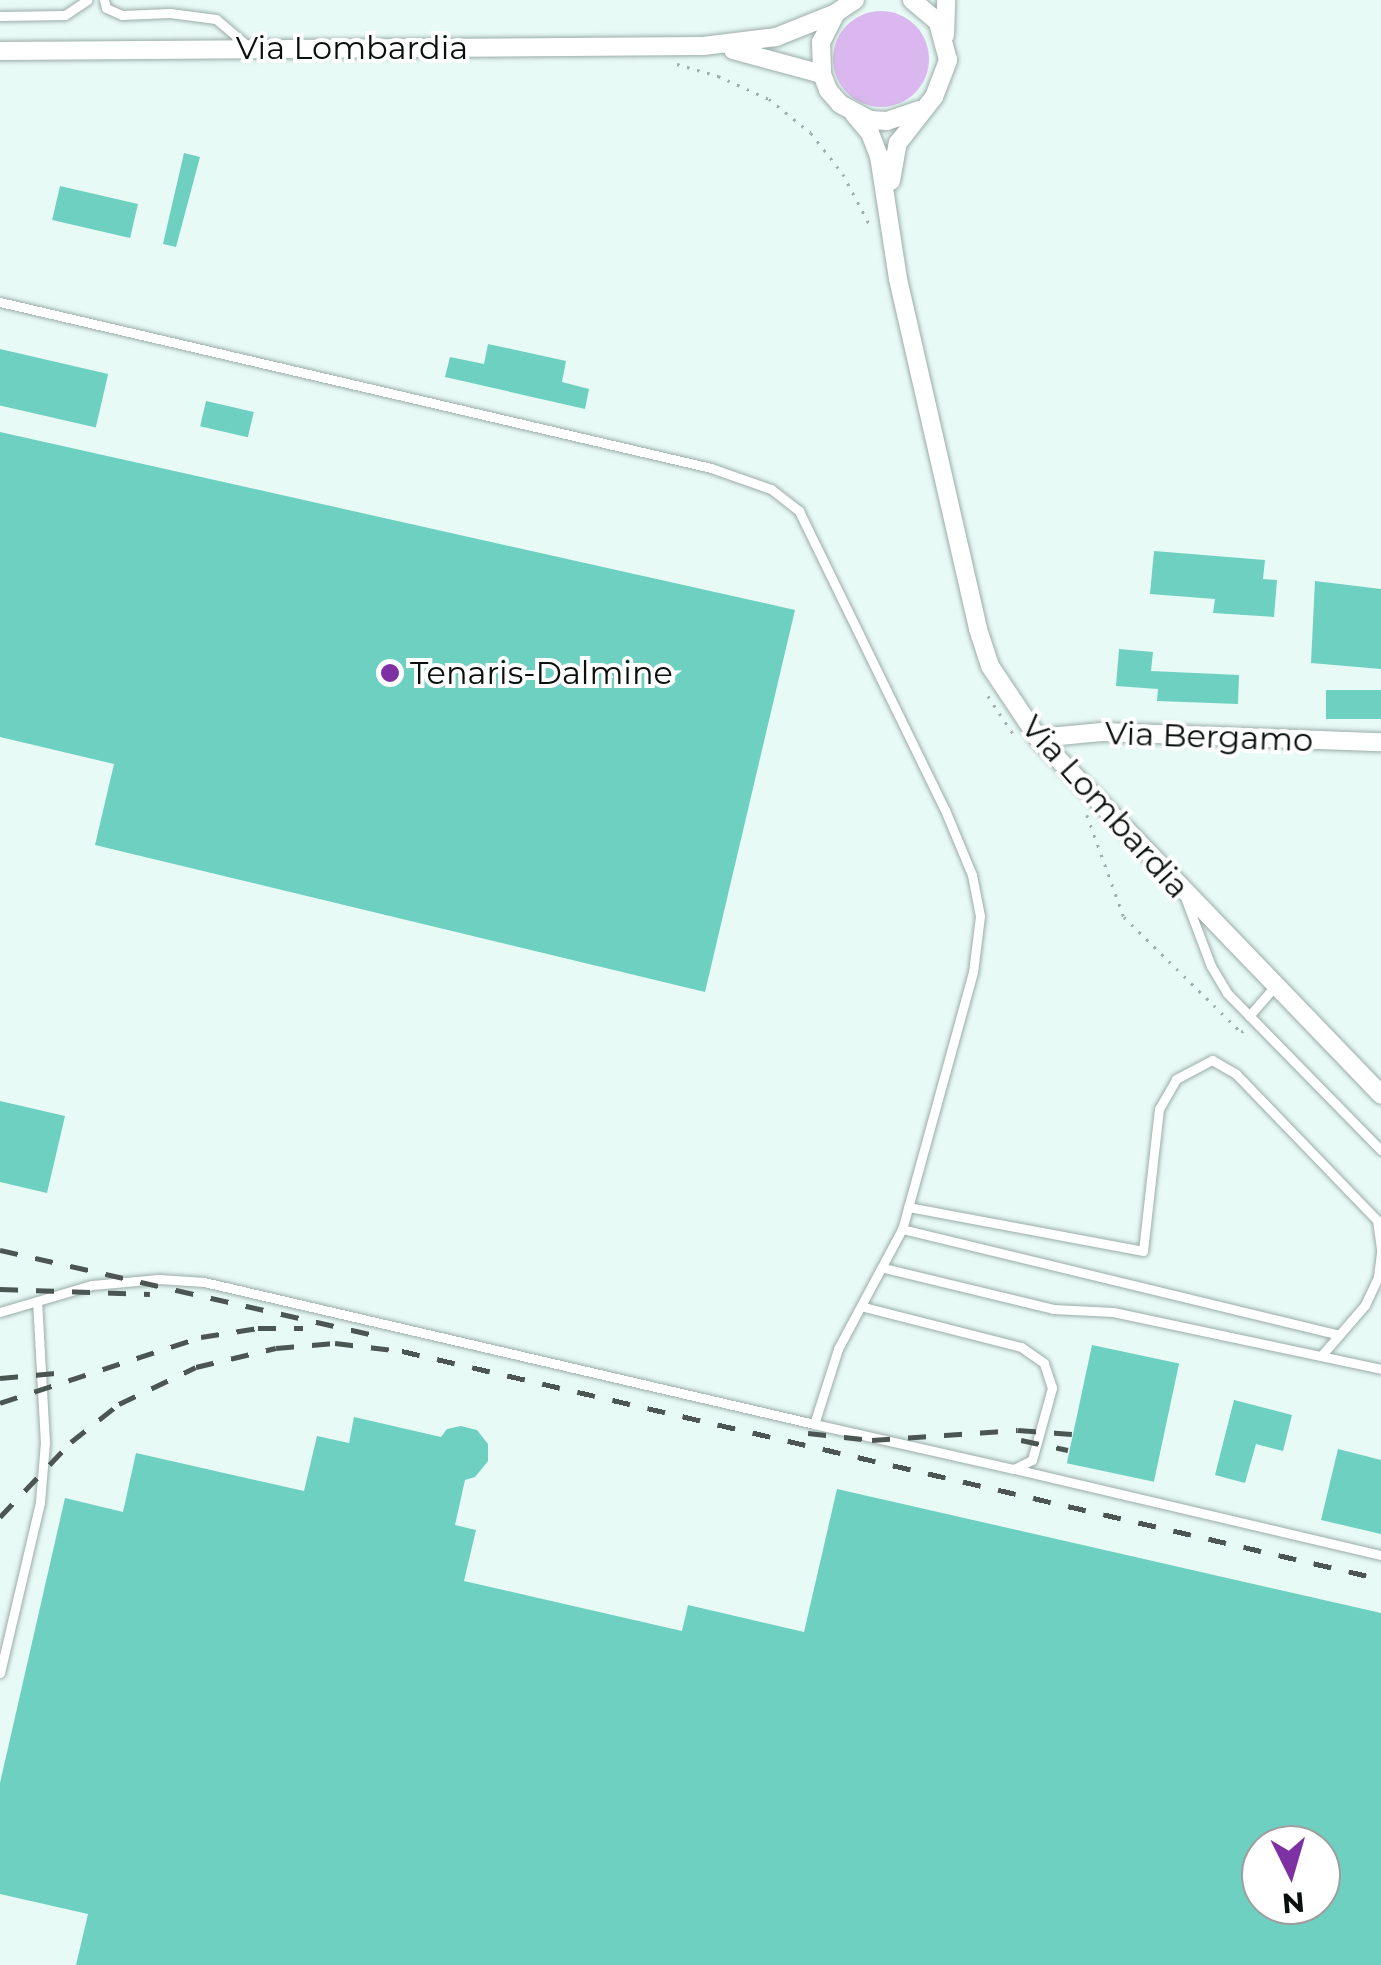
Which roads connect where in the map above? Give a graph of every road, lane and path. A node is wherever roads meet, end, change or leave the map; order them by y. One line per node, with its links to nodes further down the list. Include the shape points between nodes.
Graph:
1 (87, 0): 7 (lane, via 65,16)
2 (104, 0): 10 (lane, via 122,15 216,19)
3 (855, 0): 6 (street, Via Lombardia)
4 (912, 0): 8 (street, via 938,22)
5 (946, 0): 8 (street, Via Lombardia)
6 (836, 13): 9 (street, Via Lombardia, via 776,37); 13 (street, via 821,42)
7 (0, 16)
8 (945, 40): 14 (street, Via Lombardia, via 944,79)
9 (703, 46): 10 (street, Via Lombardia); 13 (street, Via Lombardia)
10 (251, 49): 11 (street, Via Lombardia)
11 (0, 50)
12 (674, 64): 17 (path, via 769,100 812,133 850,185)
13 (822, 74): 15 (street, Via Lombardia)
14 (920, 110): 15 (street, via 887,121); 16 (street, Via Lombardia, via 894,155)
15 (854, 114): 16 (street, Via Lombardia, via 876,145)
16 (890, 222): 20 (street, Via Lombardia, via 978,629)
17 (874, 234)
18 (0, 302): 28 (lane, via 711,468 760,484 793,504 810,526 945,810 978,899 974,972)
19 (986, 692): 20 (path, via 1003,724)
20 (1031, 742): 21 (street, Via Bergamo, via 1102,732); 23 (street, Via Lombardia)
21 (1381, 742)
22 (1079, 804): 25 (path, via 1124,917 1241,1032)
23 (1184, 893): 24 (street, Via Lombardia); 25 (lane, via 1215,975)
24 (1274, 987): 25 (lane); 26 (street, Via Lombardia)
25 (1252, 1020): 27 (lane)
26 (1381, 1095)
27 (1381, 1150)
28 (908, 1206): 29 (lane, via 1140,1252 1159,1109 1182,1074 1202,1062 1222,1062); 30 (lane)
29 (1379, 1222): 31 (lane)
30 (902, 1229): 32 (lane); 36 (lane)
31 (1381, 1251): 36 (lane, via 1370,1297)
32 (884, 1268): 34 (lane); 37 (lane, via 1053,1309 1113,1312)
33 (37, 1301): 35 (lane); 39 (lane, via 92,1285 159,1278 204,1282); 42 (lane, via 41,1485)
34 (864, 1306): 39 (lane, via 838,1348); 40 (lane, via 1014,1345 1044,1363 1052,1388 1038,1444 1032,1460)
35 (0, 1312)
36 (1340, 1335): 37 (lane)
37 (1321, 1356): 38 (lane)
38 (1381, 1370)
39 (814, 1424): 40 (lane)
40 (1014, 1469): 41 (lane)
41 (1381, 1555)
42 (0, 1673)

